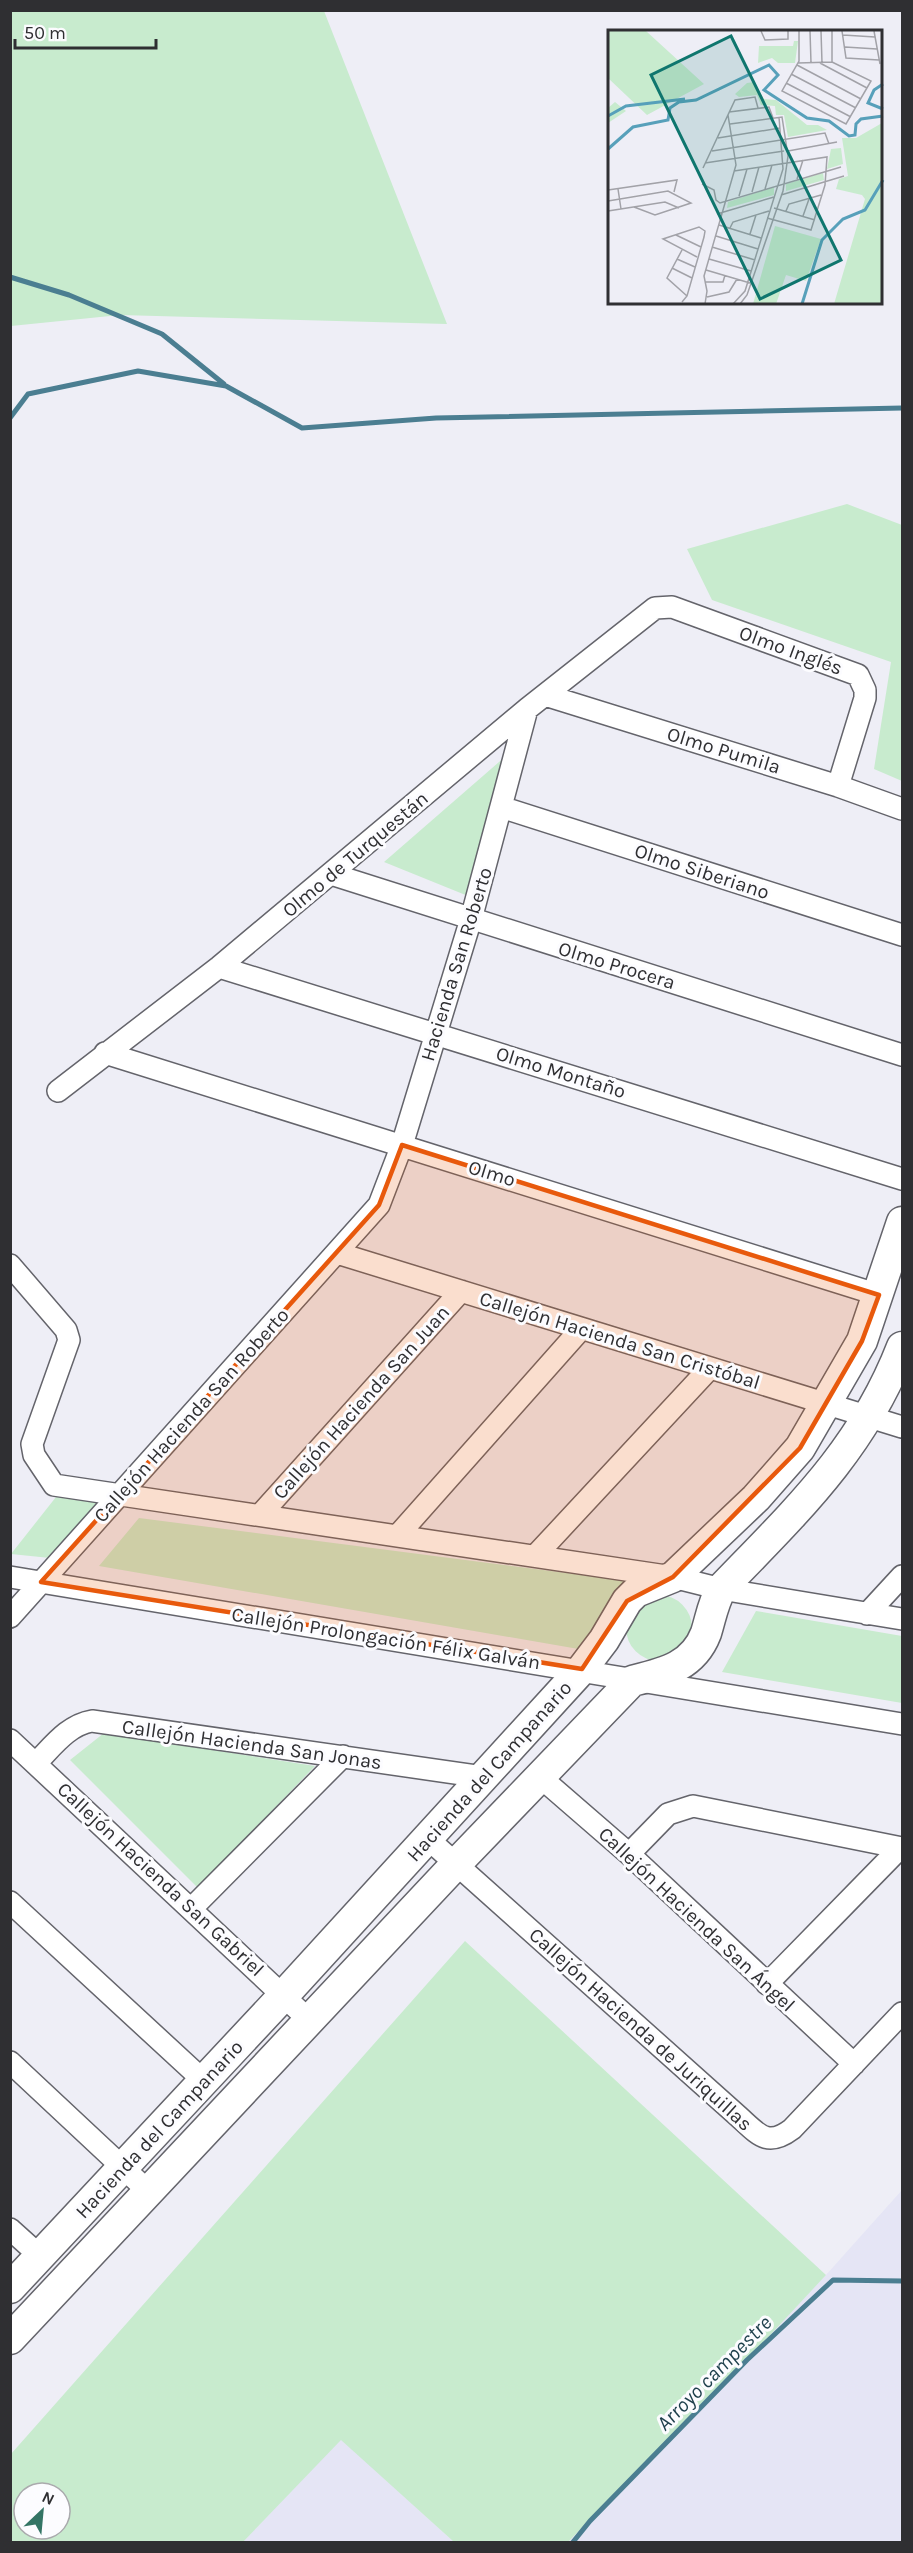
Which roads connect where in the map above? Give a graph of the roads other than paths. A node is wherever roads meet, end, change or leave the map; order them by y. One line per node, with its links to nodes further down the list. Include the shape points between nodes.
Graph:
1 (649, 611): 2 (street, Olmo de Turquestán); 4 (street, Olmo Inglés, via 672,606 858,675 865,698)
2 (545, 694): 3 (street, Olmo de Turquestán); 4 (street, Olmo Pumila)
3 (527, 709): 5 (street, Hacienda San Roberto); 7 (street, Olmo de Turquestán)
4 (838, 786): 6 (street, Olmo Pumila)
5 (501, 807): 8 (street, Hacienda San Roberto); 9 (street, Olmo Siberiano)
6 (903, 809)
7 (331, 874): 8 (street, Olmo Procera); 10 (street, Olmo de Turquestán)
8 (471, 919): 11 (street, Hacienda San Roberto); 13 (street, Olmo Procera)
9 (903, 935)
10 (219, 967): 11 (street, Olmo Montaño); 12 (street, Olmo de Turquestán)
11 (435, 1033): 15 (street, Hacienda San Roberto); 16 (street, Olmo Montaño)
12 (105, 1053): 14 (street, Olmo de Turquestán); 15 (street, Olmo)
13 (903, 1055)
14 (58, 1091)
15 (402, 1145): 17 (street, Hacienda San Roberto); 22 (street, Olmo)
16 (903, 1179)
17 (372, 1214): 19 (street, Callejón Hacienda San Roberto)
18 (903, 1222): 22 (street, Hacienda del Campanario)
19 (337, 1253): 21 (street, Callejón Hacienda San Cristóbal); 29 (street, Callejón Hacienda San Roberto)
20 (10, 1265): 29 (street, via 66,1330 69,1340 32,1444 34,1455 54,1485)
21 (461, 1291): 23 (street, Callejón Hacienda San Cristóbal); 30 (street, Callejón Hacienda San Juan)
22 (879, 1295): 26 (street, Hacienda del Campanario, via 862,1341)
23 (581, 1329): 25 (street, Callejón Hacienda San Cristóbal); 31 (street)
24 (903, 1347): 27 (street)
25 (709, 1369): 26 (street, Callejón Hacienda San Cristóbal); 32 (street)
26 (828, 1404): 27 (street, Callejón Hacienda San Cristóbal); 35 (street, Hacienda del Campanario, via 790,1461)
27 (869, 1417): 28 (street, Callejón Hacienda San Cristóbal); 37 (street, via 836,1467)
28 (903, 1427)
29 (120, 1496): 30 (street); 36 (street, Callejón Hacienda San Roberto)
30 (261, 1514): 31 (street)
31 (399, 1534): 32 (street)
32 (536, 1555): 35 (street)
33 (903, 1576): 38 (street)
34 (10, 1577): 36 (street, Callejón Prolongación Félix Galván)
35 (673, 1577): 37 (street); 41 (street, Hacienda del Campanario, via 636,1592 627,1601)
36 (41, 1582): 39 (street, Callejón Hacienda San Roberto); 41 (street, Callejón Prolongación Félix Galván)
37 (721, 1589): 38 (street); 42 (street, via 701,1645 692,1656 670,1672)
38 (867, 1614): 40 (street)
39 (10, 1617)
40 (903, 1619)
41 (582, 1669): 42 (street, Callejón Prolongación Félix Galván); 48 (street, Hacienda del Campanario)
42 (632, 1681): 43 (street, Callejón Prolongación Félix Galván); 47 (street, Hacienda del Campanario)
43 (903, 1724)
44 (10, 1740): 46 (street, Callejón Hacienda San Gabriel)
45 (343, 1756): 46 (street, Callejón Hacienda San Jonas, via 92,1721 66,1732); 48 (street, Callejón Hacienda San Jonas); 54 (street)
46 (36, 1762): 54 (street, Callejón Hacienda San Gabriel)
47 (539, 1776): 51 (street, Callejón Hacienda San Ángel); 52 (street, Hacienda del Campanario)
48 (483, 1777): 49 (street, Hacienda del Campanario)
49 (427, 1838): 52 (street, Callejón Hacienda de Juriquillas); 56 (street, Hacienda del Campanario)
50 (901, 1848): 51 (street, via 693,1806 669,1814); 55 (street)
51 (629, 1854): 55 (street, Callejón Hacienda San Ángel)
52 (457, 1863): 58 (street, Hacienda del Campanario); 60 (street, Callejón Hacienda de Juriquillas, via 761,2136 777,2139 792,2129)
53 (10, 1902): 61 (street)
54 (191, 1909): 56 (street, Callejón Hacienda San Gabriel)
55 (766, 1984): 60 (street, Callejón Hacienda San Ángel)
56 (284, 1995): 58 (street, Callejón Hacienda San Gabriel); 61 (street, Hacienda del Campanario)
57 (903, 2013): 60 (street, Callejón Hacienda de Juriquillas)
58 (309, 2020): 63 (street, Hacienda del Campanario)
59 (10, 2062): 62 (street)
60 (854, 2064)
61 (204, 2081): 62 (street, Hacienda del Campanario)
62 (123, 2166): 63 (street); 65 (street, Hacienda del Campanario)
63 (149, 2192): 67 (street, Hacienda del Campanario)
64 (10, 2229): 65 (street)
65 (40, 2256): 66 (street, Hacienda del Campanario)
66 (10, 2288)
67 (10, 2339)

